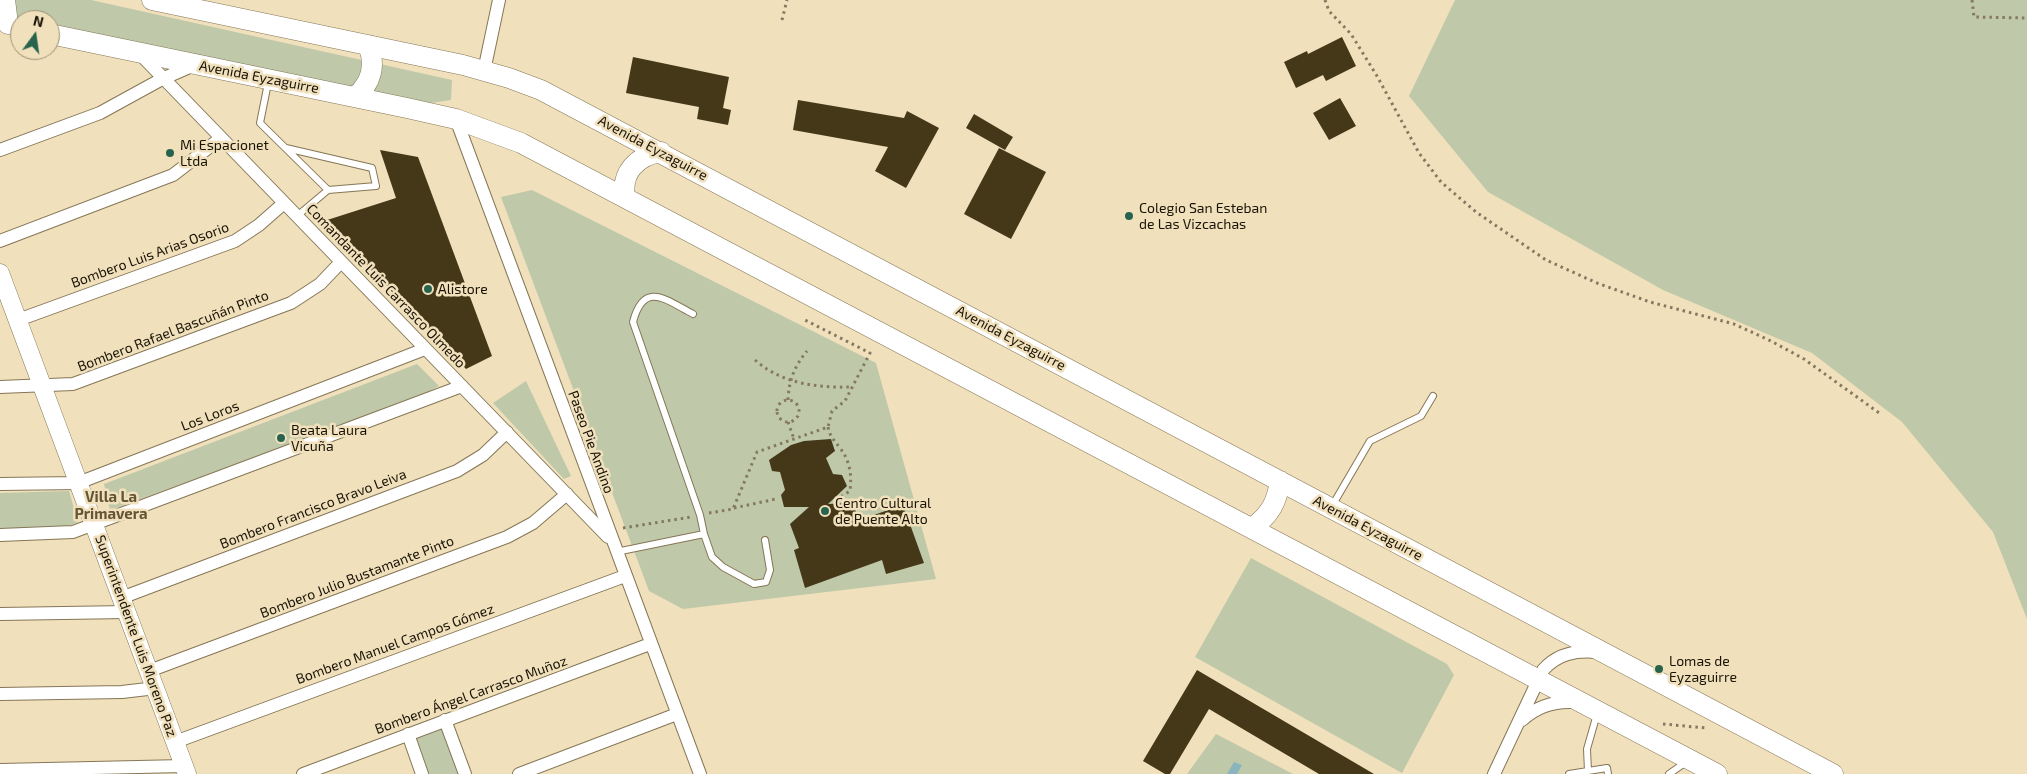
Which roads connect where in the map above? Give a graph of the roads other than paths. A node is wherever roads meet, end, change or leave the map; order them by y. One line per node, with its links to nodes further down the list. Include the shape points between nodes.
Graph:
1 (5, 0): 4 (main road)
2 (152, 0): 6 (main road, Avenida Eyzaguirre)
3 (499, 0): 9 (street)
4 (9, 25)
5 (60, 36): 7 (main road, Avenida Eyzaguirre)
6 (368, 45): 9 (main road, Avenida Eyzaguirre); 12 (main road, via 372,70 366,85)
7 (139, 53): 8 (main road, Avenida Eyzaguirre); 10 (street, Comandante Luis Carrasco Olmedo)
8 (196, 65): 10 (street); 11 (main road, Avenida Eyzaguirre)
9 (484, 71): 17 (main road, Avenida Eyzaguirre, via 541,90)
10 (162, 79): 14 (street, Comandante Luis Carrasco Olmedo); 16 (street, via 100,113)
11 (269, 79): 12 (main road, Avenida Eyzaguirre); 15 (lane, via 260,123)
12 (355, 97): 13 (main road, Avenida Eyzaguirre)
13 (456, 119): 19 (main road, Avenida Eyzaguirre, via 521,143); 44 (street, Paseo Pie Andino)
14 (221, 138): 20 (street, Comandante Luis Carrasco Olmedo); 22 (street, via 173,175)
15 (286, 148): 18 (lane); 18 (lane, via 372,168 376,186)
16 (0, 150)
17 (661, 152): 19 (main road, via 643,157 630,170 624,183); 34 (main road, Avenida Eyzaguirre)
18 (328, 190): 21 (lane)
19 (625, 197): 40 (main road, Avenida Eyzaguirre)
20 (284, 203): 21 (street, Comandante Luis Carrasco Olmedo); 27 (street, Bombero Luis Arias Osorio, via 235,241)
21 (297, 216): 23 (street, Comandante Luis Carrasco Olmedo)
22 (0, 241)
23 (342, 262): 28 (street, Comandante Luis Carrasco Olmedo); 29 (street, Bombero Rafael Bascuñán Pinto, via 320,284 291,303 73,384)
24 (0, 273): 25 (street, Superintendente Luis Moreno Paz)
25 (6, 303): 27 (street, Superintendente Luis Moreno Paz)
26 (693, 314): 41 (lane, via 657,296 647,297 637,307 633,322)
27 (18, 320): 29 (street, Superintendente Luis Moreno Paz)
28 (425, 349): 30 (street, Comandante Luis Carrasco Olmedo); 35 (street, Los Loros)
29 (42, 386): 31 (street, Bombero Rafael Bascuñán Pinto); 35 (street, Superintendente Luis Moreno Paz)
30 (462, 386): 33 (street, Comandante Luis Carrasco Olmedo); 39 (street)
31 (0, 387)
32 (1433, 396): 38 (lane, via 1421,416 1370,441)
33 (506, 432): 37 (street, Comandante Luis Carrasco Olmedo); 46 (street, Bombero Francisco Bravo Leiva, via 483,454 457,470)
34 (1280, 481): 38 (main road, Avenida Eyzaguirre); 40 (main road, via 1273,508)
35 (78, 483): 36 (street, Los Loros); 39 (street, Superintendente Luis Moreno Paz)
36 (0, 484)
37 (567, 494): 44 (street, Comandante Luis Carrasco Olmedo); 50 (street, Bombero Julio Bustamante Pinto, via 533,523 507,537)
38 (1331, 508): 49 (main road, Avenida Eyzaguirre)
39 (94, 523): 42 (street, via 68,533); 46 (street, Superintendente Luis Moreno Paz)
40 (1252, 528): 51 (main road, Avenida Eyzaguirre)
41 (704, 534): 43 (lane, via 712,557 735,576 754,584 766,582 770,570); 44 (lane)
42 (0, 535)
43 (765, 540)
44 (612, 541): 45 (street, Paseo Pie Andino)
45 (625, 576): 48 (street, Paseo Pie Andino); 60 (street, Bombero Manuel Campos Gómez)
46 (124, 605): 47 (street, Bombero Francisco Bravo Leiva); 50 (street, Superintendente Luis Moreno Paz)
47 (0, 614)
48 (650, 644): 56 (street, Paseo Pie Andino); 57 (street, Bombero Ángel Carrasco Muñoz)
49 (1604, 652): 51 (street, via 1584,651 1558,657); 75 (main road, Avenida Eyzaguirre)
50 (149, 671): 52 (street, Superintendente Luis Moreno Paz)
51 (1538, 679): 54 (main road, Avenida Eyzaguirre); 58 (street)
52 (156, 688): 53 (street, via 122,692); 60 (street, Superintendente Luis Moreno Paz)
53 (0, 694)
54 (1580, 702): 55 (main road, Avenida Eyzaguirre); 58 (street, via 1546,704)
55 (1598, 711): 61 (main road, Avenida Eyzaguirre); 64 (lane, via 1589,735)
56 (677, 714): 68 (street); 69 (street, Paseo Pie Andino)
57 (445, 720): 59 (street, Bombero Ángel Carrasco Muñoz); 67 (street)
58 (1519, 724): 70 (street)
59 (408, 734): 65 (street, Bombero Ángel Carrasco Muñoz); 66 (street)
60 (175, 742): 63 (street, Superintendente Luis Moreno Paz)
61 (1690, 760): 73 (lane); 74 (main road, Avenida Eyzaguirre)
62 (0, 770): 63 (street)
63 (186, 770)
64 (1588, 771): 71 (lane); 72 (lane, via 1607,768)
65 (302, 774)
66 (422, 774)
67 (465, 774)
68 (520, 774)
69 (700, 774)
70 (1494, 774)
71 (1569, 774)
72 (1608, 774)
73 (1669, 774)
74 (1716, 774)
75 (1833, 774)

